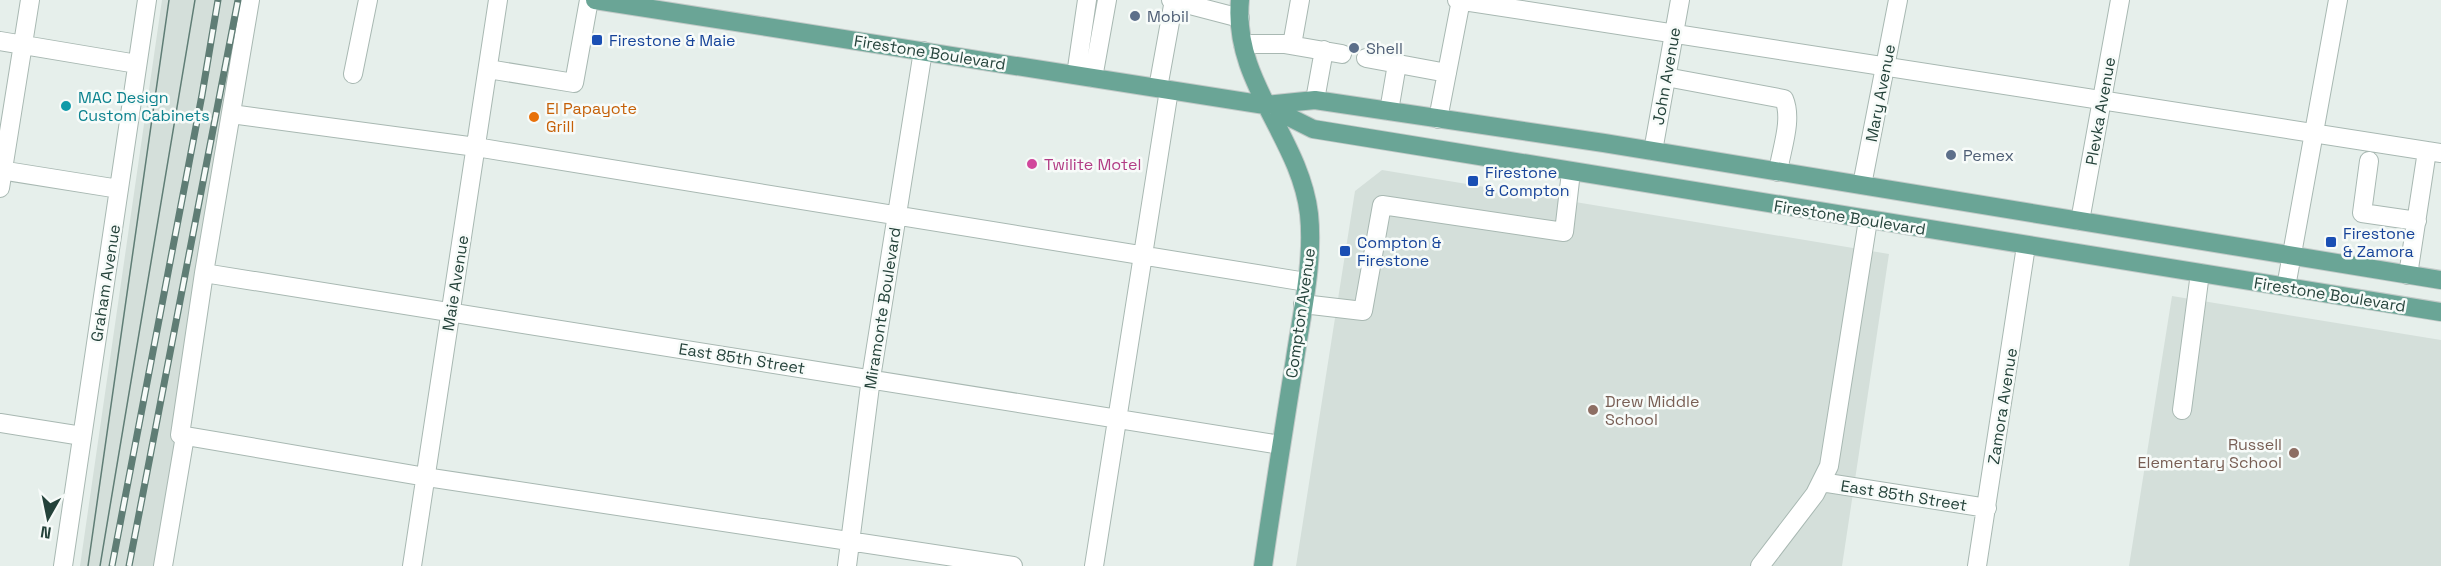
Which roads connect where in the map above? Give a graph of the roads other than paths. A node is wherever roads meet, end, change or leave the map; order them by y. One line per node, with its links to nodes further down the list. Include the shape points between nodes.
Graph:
1 (30, 0): 22 (street)
2 (147, 0): 28 (street, Graham Avenue)
3 (250, 0): 41 (street)
4 (368, 0): 33 (street)
5 (498, 0): 31 (street, Maie Avenue)
6 (589, 0): 31 (street, via 574,83)
7 (595, 0): 17 (main road, Firestone Boulevard)
8 (1087, 0): 34 (street)
9 (1107, 0): 34 (street)
10 (1298, 0): 23 (street)
11 (1460, 0): 19 (street); 32 (street)
12 (1680, 0): 19 (street, John Avenue)
13 (1898, 0): 30 (street, Mary Avenue)
14 (2120, 0): 38 (street, Plevka Avenue)
15 (2338, 0): 43 (street)
16 (1173, 1): 18 (street); 36 (street)
17 (658, 5): 24 (main road, Firestone Boulevard)
18 (1240, 9): 21 (main road, Compton Avenue)
19 (1674, 35): 30 (street); 35 (street, John Avenue)
20 (0, 41): 22 (street)
21 (1243, 44): 23 (street); 39 (main road, Compton Avenue, via 1244,58)
22 (23, 45): 28 (street); 50 (street)
23 (1292, 45): 25 (street)
24 (923, 51): 34 (main road, Firestone Boulevard); 53 (street, Miramonte Boulevard)
25 (1324, 51): 26 (street); 37 (street)
26 (1342, 54)
27 (1366, 58): 29 (street)
28 (137, 64): 52 (street, Graham Avenue)
29 (1397, 64): 32 (street); 40 (street)
30 (1884, 68): 38 (street); 51 (street, Mary Avenue)
31 (488, 69): 44 (street, Maie Avenue)
32 (1447, 73): 42 (street)
33 (353, 74)
34 (1084, 76): 36 (main road, Firestone Boulevard)
35 (1666, 77): 45 (street, John Avenue); 49 (street, via 1784,99 1788,108)
36 (1164, 89): 39 (main road, Firestone Boulevard); 58 (street)
37 (1315, 100): 39 (main road, Firestone Boulevard); 40 (main road, Firestone Boulevard)
38 (2102, 101): 43 (street); 55 (street, Plevka Avenue)
39 (1265, 105): 48 (main road, Firestone Boulevard, via 1312,129); 64 (main road, Compton Avenue, via 1294,161 1304,190 1310,250)
40 (1389, 111): 42 (main road, Firestone Boulevard)
41 (231, 114): 44 (street); 60 (street)
42 (1438, 118): 45 (main road, Firestone Boulevard)
43 (2313, 133): 46 (street); 59 (street)
44 (476, 147): 53 (street); 68 (street, Maie Avenue)
45 (1653, 151): 49 (main road, Firestone Boulevard)
46 (2434, 152): 56 (street)
47 (2369, 161): 56 (street, via 2362,213)
48 (1571, 172): 54 (main road, Firestone Boulevard); 66 (street, via 1564,232 1382,205 1363,311)
49 (1778, 172): 51 (main road, Firestone Boulevard)
50 (1, 176): 52 (street)
51 (1862, 185): 55 (main road, Firestone Boulevard)
52 (119, 189): 73 (street, Graham Avenue)
53 (897, 215): 58 (street); 69 (street, Miramonte Boulevard)
54 (1868, 220): 57 (main road, Firestone Boulevard); 77 (street, via 1829,466)
55 (2080, 221): 59 (main road, Firestone Boulevard)
56 (2417, 221): 62 (street)
57 (2026, 246): 61 (main road, Firestone Boulevard); 78 (street, Zamora Avenue)
58 (1143, 256): 64 (street); 71 (street)
59 (2292, 256): 62 (main road, Firestone Boulevard); 65 (street)
60 (204, 273): 68 (street, East 85th Street); 74 (street, via 180,435)
61 (2200, 273): 65 (main road, Firestone Boulevard); 70 (street)
62 (2408, 275): 63 (main road, Firestone Boulevard)
63 (2441, 280)
64 (1306, 282): 66 (main road, Compton Avenue)
65 (2286, 287): 67 (main road, Firestone Boulevard)
66 (1303, 304): 75 (main road, Compton Avenue)
67 (2441, 312)
68 (451, 314): 69 (street, East 85th Street); 76 (street, Maie Avenue)
69 (871, 378): 71 (street, East 85th Street); 79 (street, Miramonte Boulevard)
70 (2182, 410)
71 (1117, 418): 75 (street, East 85th Street); 85 (street)
72 (0, 423): 73 (street)
73 (82, 436): 80 (street, Graham Avenue)
74 (185, 436): 76 (street); 81 (street)
75 (1281, 445): 86 (main road, Compton Avenue)
76 (426, 477): 79 (street); 82 (street, Maie Avenue)
77 (1821, 482): 78 (street, East 85th Street); 87 (street)
78 (1987, 508): 88 (street, Zamora Avenue)
79 (850, 540): 83 (street, Miramonte Boulevard); 84 (street)
80 (63, 566)
81 (163, 566)
82 (412, 566)
83 (847, 566)
84 (1012, 566)
85 (1094, 566)
86 (1263, 566)
87 (1760, 566)
88 (1977, 566)

